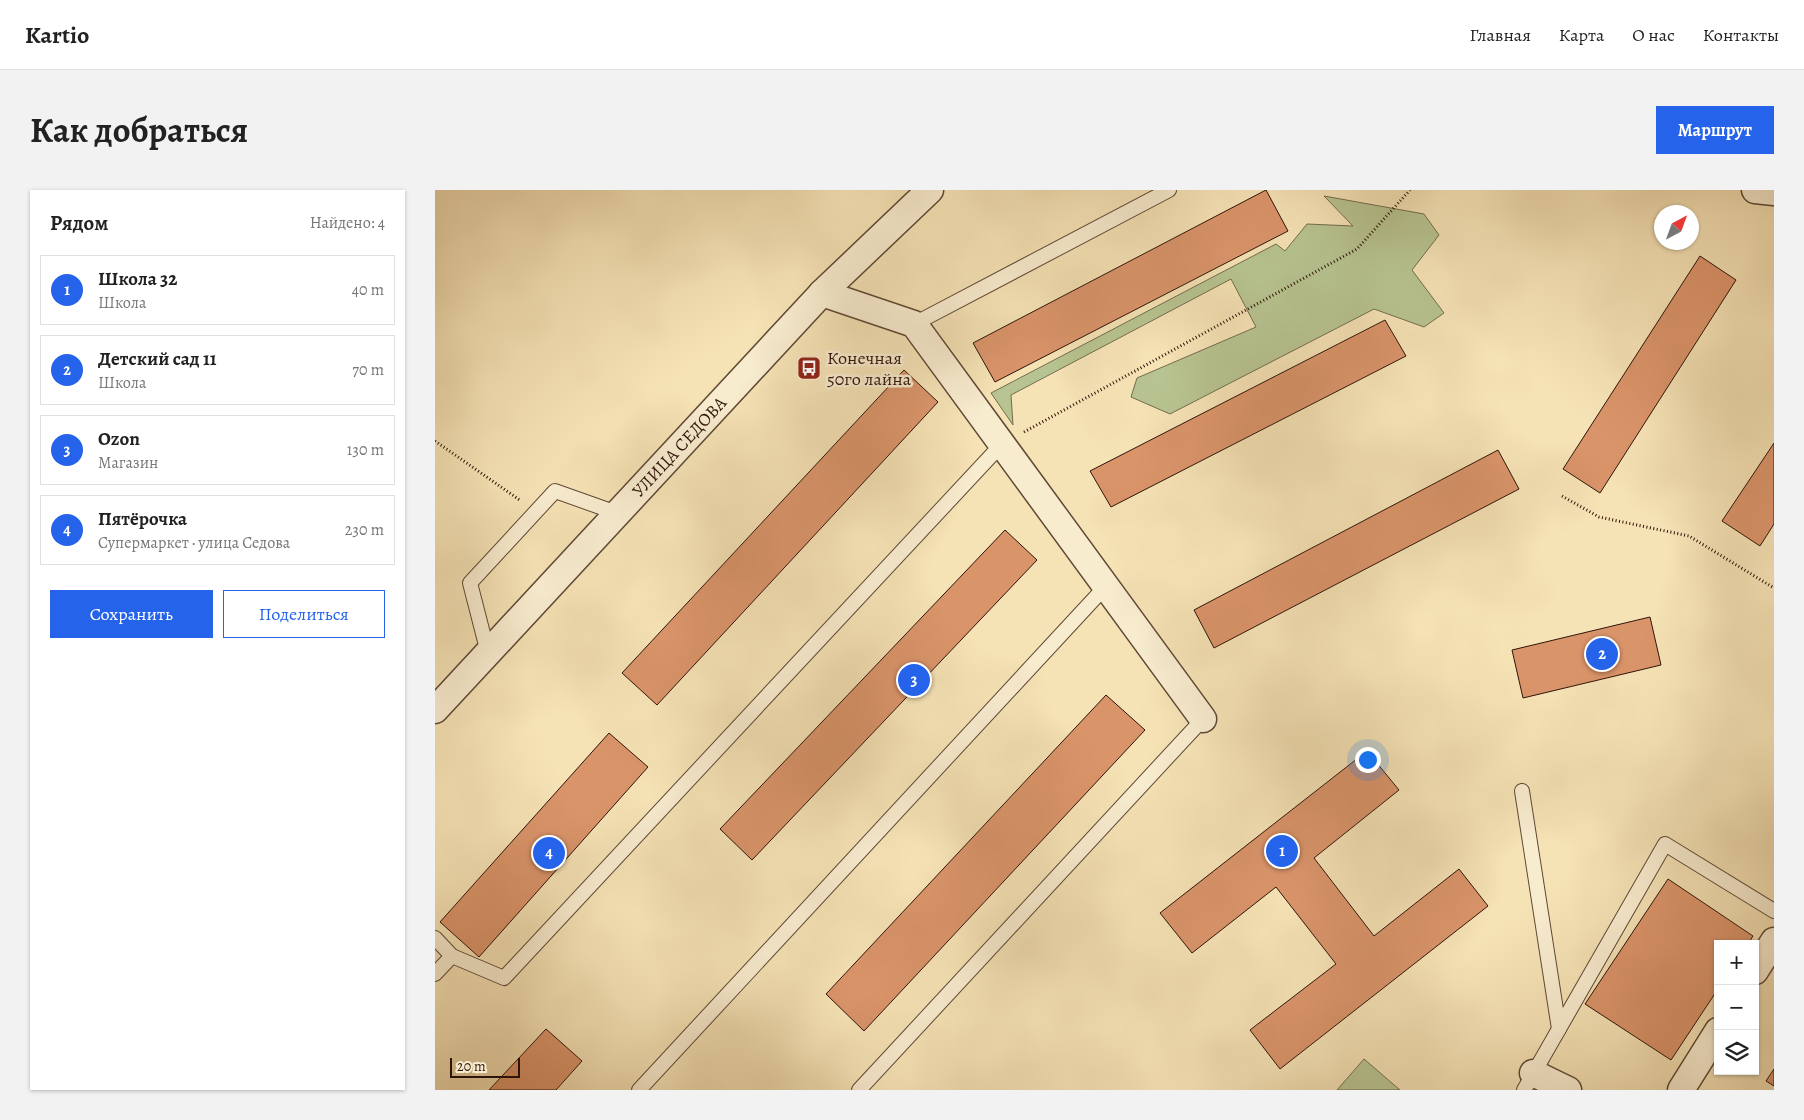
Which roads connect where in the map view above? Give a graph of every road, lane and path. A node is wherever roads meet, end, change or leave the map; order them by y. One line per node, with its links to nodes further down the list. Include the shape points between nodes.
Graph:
1 (931, 190): 6 (street, УЛИЦА СЕДОВА)
2 (1169, 190): 7 (lane)
3 (1410, 190): 9 (path, via 1357,248)
4 (1755, 190): 5 (street)
5 (1774, 192)
6 (822, 293): 7 (street); 12 (street, УЛИЦА СЕДОВА)
7 (914, 324): 9 (street)
8 (435, 441): 11 (path)
9 (1002, 444): 13 (street); 22 (lane, via 504,978)
10 (1562, 496): 14 (path, via 1599,517 1689,536)
11 (536, 511): 12 (lane, via 555,491); 15 (lane, via 470,583)
12 (617, 514): 15 (street, УЛИЦА СЕДОВА)
13 (1106, 586): 17 (street); 28 (lane)
14 (1774, 588)
15 (487, 653): 16 (street, УЛИЦА СЕДОВА)
16 (435, 710)
17 (1203, 719): 29 (lane)
18 (1522, 791): 25 (lane)
19 (1774, 911): 25 (lane, via 1665,844)
20 (435, 938): 22 (lane)
21 (1774, 941): 23 (street)
22 (452, 956): 24 (lane)
23 (1759, 965)
24 (435, 974)
25 (1559, 1029): 27 (lane)
26 (1714, 1037): 31 (street)
27 (1529, 1082): 30 (street)
28 (639, 1090)
29 (859, 1090)
30 (1568, 1090)
31 (1681, 1090)

